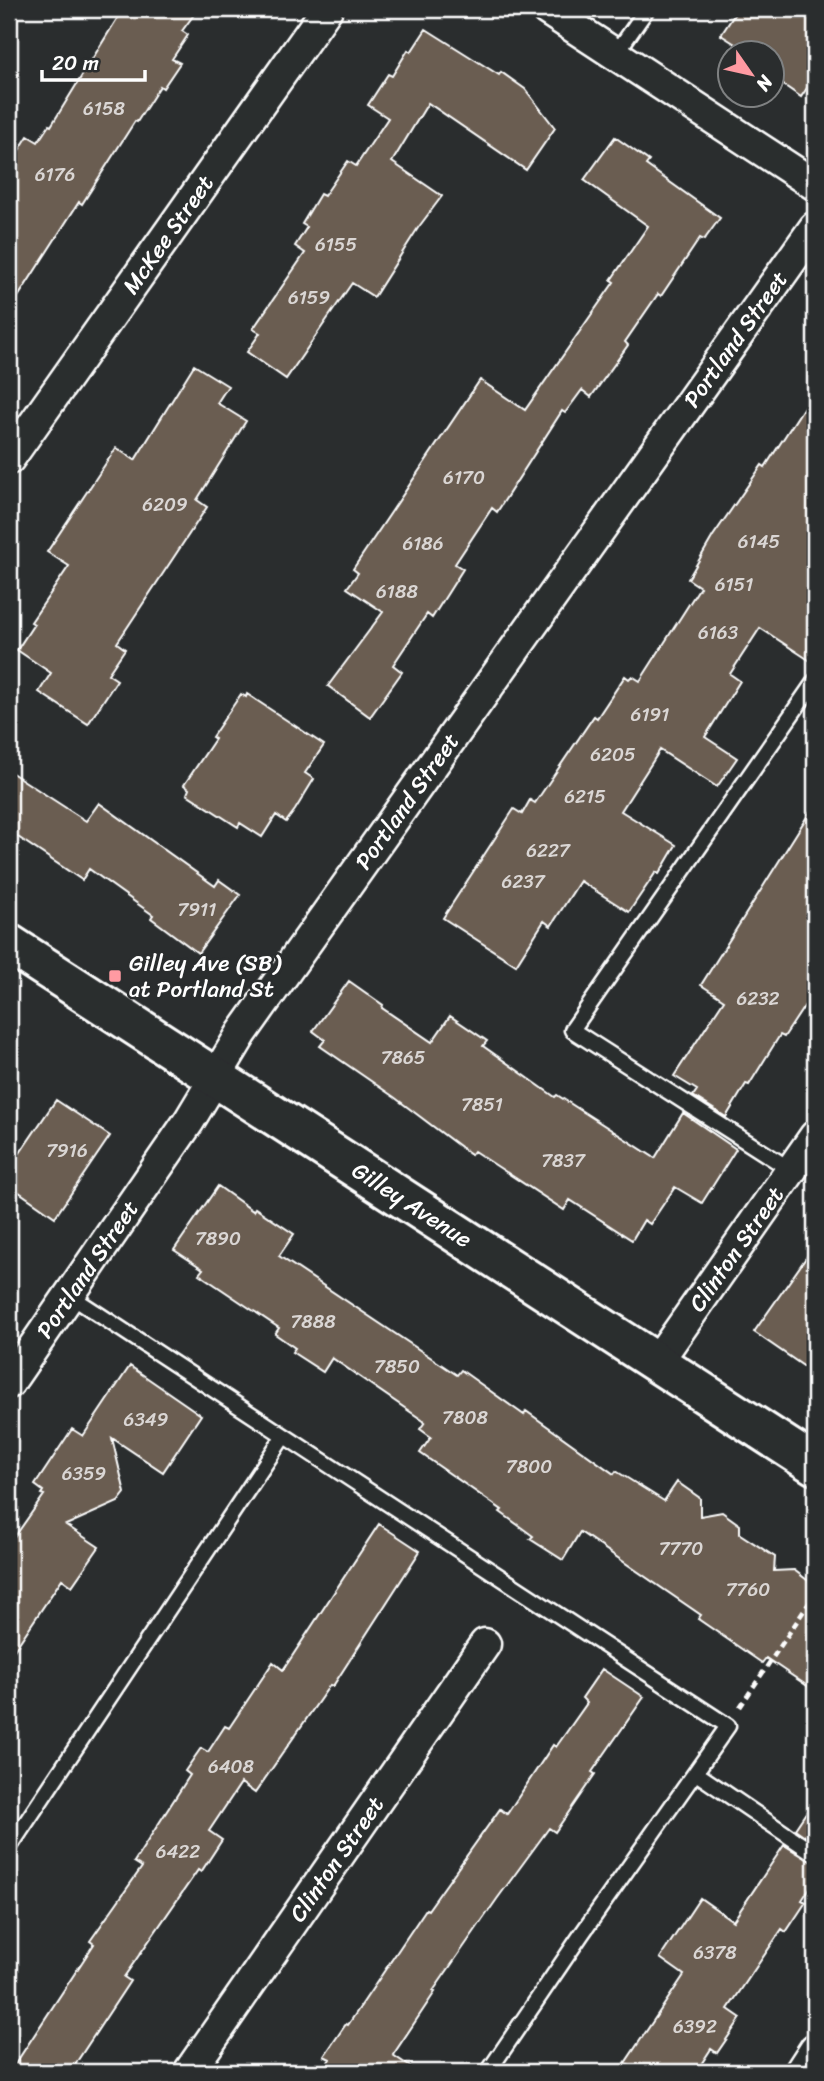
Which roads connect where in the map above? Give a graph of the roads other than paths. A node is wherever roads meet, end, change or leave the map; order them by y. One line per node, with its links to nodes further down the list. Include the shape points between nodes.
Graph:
1 (327, 9): 7 (street, McKee Street)
2 (546, 9): 4 (street)
3 (647, 9): 4 (lane)
4 (615, 55): 5 (street)
5 (815, 185)
6 (815, 227): 10 (street, Portland Street)
7 (9, 459)
8 (815, 681): 12 (lane, via 572,1030)
9 (9, 944): 10 (street, Gilley Avenue)
10 (214, 1078): 13 (street, Portland Street); 14 (street, Gilley Avenue)
11 (813, 1143): 12 (street, Clinton Street)
12 (791, 1170): 14 (street, Clinton Street)
13 (69, 1295): 15 (street, Portland Street); 16 (lane)
14 (657, 1362): 17 (street, Gilley Avenue)
15 (9, 1384)
16 (283, 1437): 19 (lane, via 727,1726); 20 (lane)
17 (815, 1465)
18 (485, 1644): 23 (street, Clinton Street)
19 (696, 1773): 21 (lane); 24 (lane)
20 (9, 1848)
21 (815, 1854)
22 (815, 2049): 25 (street)
23 (189, 2072)
24 (488, 2072)
25 (800, 2072)

